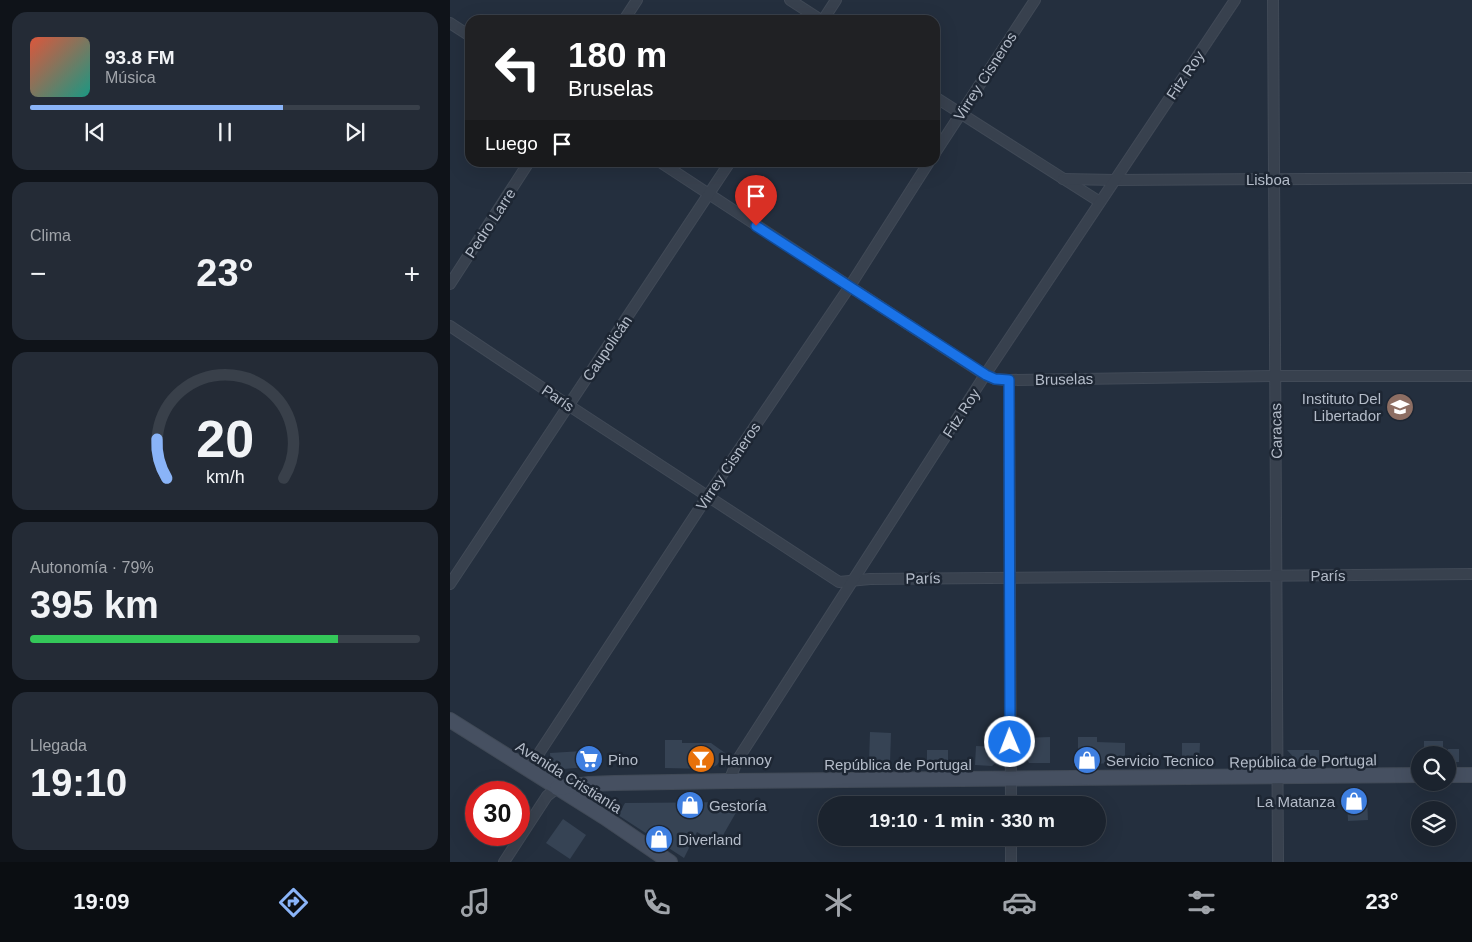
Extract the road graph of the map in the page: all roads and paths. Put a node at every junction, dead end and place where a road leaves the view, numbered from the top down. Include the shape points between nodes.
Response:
1 (637, 0) edge
2 (790, 0) edge
3 (836, 0) edge
4 (1035, 0) edge
5 (1235, 0) edge
6 (1273, 0) edge
7 (627, 15) edge
8 (814, 15) edge
9 (826, 15) edge
10 (450, 23) edge
11 (465, 33) edge
12 (940, 100) edge
13 (960, 114) junction
14 (940, 145) edge
15 (526, 167) edge
16 (667, 167) edge
17 (727, 167) edge
18 (926, 167) edge
19 (1472, 178) edge
20 (1063, 179) junction
21 (1273, 179) junction
22 (1115, 180) junction
23 (709, 195) junction
24 (1100, 202) junction
25 (450, 284) edge
26 (850, 286) junction
27 (450, 326) edge
28 (986, 375) junction
29 (1275, 376) junction
30 (1472, 376) edge
31 (1009, 380) junction
32 (568, 405) junction
33 (707, 496) junction
34 (1472, 574) edge
35 (1277, 575) junction
36 (1009, 577) junction
37 (852, 581) junction
38 (450, 584) edge
39 (450, 720) edge
40 (528, 770) junction
41 (1456, 775) edge
42 (1472, 775) edge
43 (1411, 776) edge
44 (1278, 777) junction
45 (1011, 779) junction
46 (729, 781) junction
47 (557, 788) junction
48 (1011, 796) edge
49 (1011, 846) edge
50 (504, 862) edge
51 (670, 862) edge
52 (1011, 862) edge
53 (1278, 862) edge

1 - 7 street
2 - 8 street
3 - 9 street
4 - 13 street, Virrey Cisneros
5 - 22 street, Fitz Roy
6 - 21 street, Caracas
10 - 11 street
12 - 13 street
13 - 14 street, Virrey Cisneros
13 - 20 street
15 - 25 street, Pedro Larre
16 - 23 street, Bruselas
17 - 23 street, Caupolicán
18 - 26 street, Virrey Cisneros
19 - 21 street, Lisboa
20 - 22 street, Lisboa
20 - 24 street
21 - 22 street, Lisboa
21 - 29 street, Caracas
22 - 24 street, Fitz Roy
23 - 26 street, Bruselas
23 - 32 street, Caupolicán
24 - 28 street, Fitz Roy
26 - 28 street, Bruselas
26 - 33 street, Virrey Cisneros
27 - 32 street, París
28 - 31 street, Bruselas
28 - 37 street, Fitz Roy
29 - 30 street, Bruselas
29 - 31 street, Bruselas
29 - 35 street, Caracas
31 - 36 street
32 - 33 street, París
32 - 38 street, Caupolicán
33 - 37 street, París via 839,582
33 - 40 street, Virrey Cisneros
34 - 35 street, París
35 - 36 street, París
35 - 44 street, Caracas
36 - 37 street, París
36 - 45 street
37 - 46 street, Fitz Roy via 738,759
39 - 40 main road, Avenida Cristianía
40 - 47 main road, Avenida Cristianía
41 - 42 main road
43 - 44 main road, República de Portugal
44 - 45 main road, República de Portugal
44 - 53 street, Caracas
45 - 46 main road, República de Portugal
45 - 48 street
46 - 47 main road, República de Portugal
47 - 50 street via 547,796
47 - 51 main road, Avenida Cristianía
49 - 52 street

